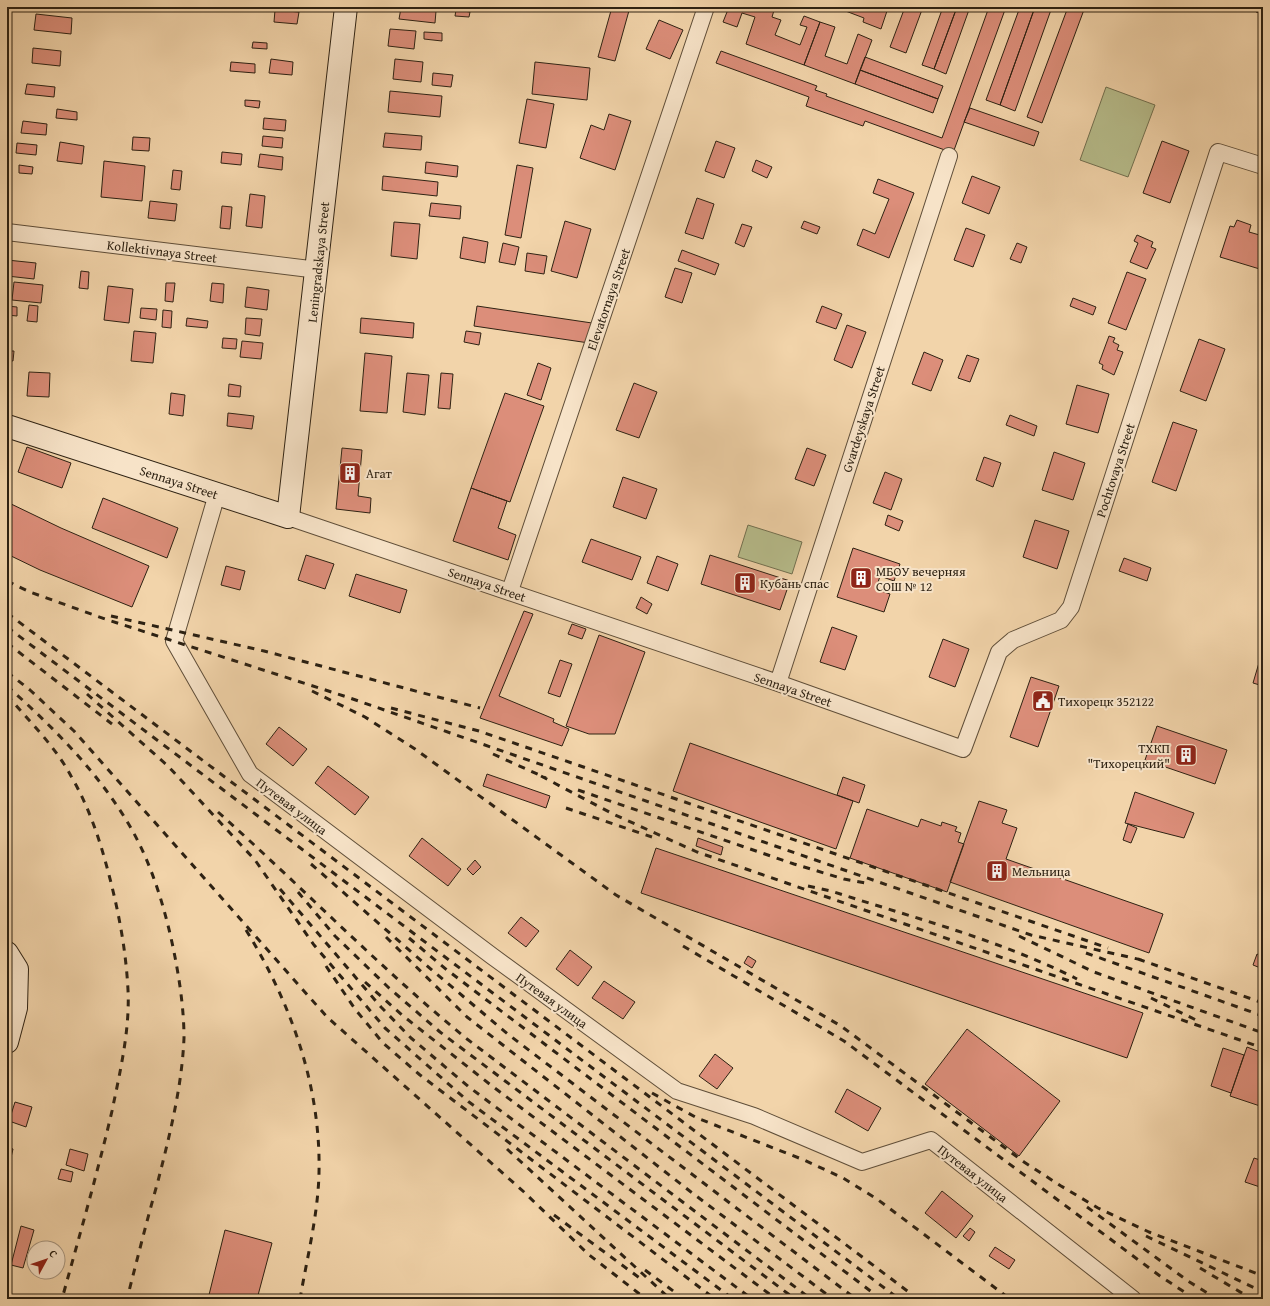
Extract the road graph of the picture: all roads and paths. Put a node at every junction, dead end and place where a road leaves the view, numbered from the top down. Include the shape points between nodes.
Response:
1 (346, 7) edge
2 (706, 7) edge
3 (949, 156) dead end
4 (1263, 166) edge
5 (7, 232) edge
6 (318, 270) junction
7 (7, 426) edge
8 (217, 494) junction
9 (288, 517) junction
10 (510, 591) junction
11 (778, 683) junction
12 (963, 749) joint
13 (12, 961) edge
14 (7, 1042) edge
15 (1133, 1299) edge

1 - 6 street, Leningradskaya Street
2 - 10 street, Elevatornaya Street
3 - 11 street, Gvardeyskaya Street
4 - 12 street, Pochtovaya Street via 1218,152 1071,607 1061,620 1013,640 999,652
5 - 6 street, Kollektivnaya Street
6 - 9 street, Leningradskaya Street
7 - 8 street, Sennaya Street
8 - 9 street, Sennaya Street
8 - 15 street, Путевая улица via 174,641 250,774 677,1091 754,1116 862,1162 931,1140
9 - 10 street, Sennaya Street
10 - 11 street, Sennaya Street
11 - 12 street, Sennaya Street
13 - 14 street via 16,1008

